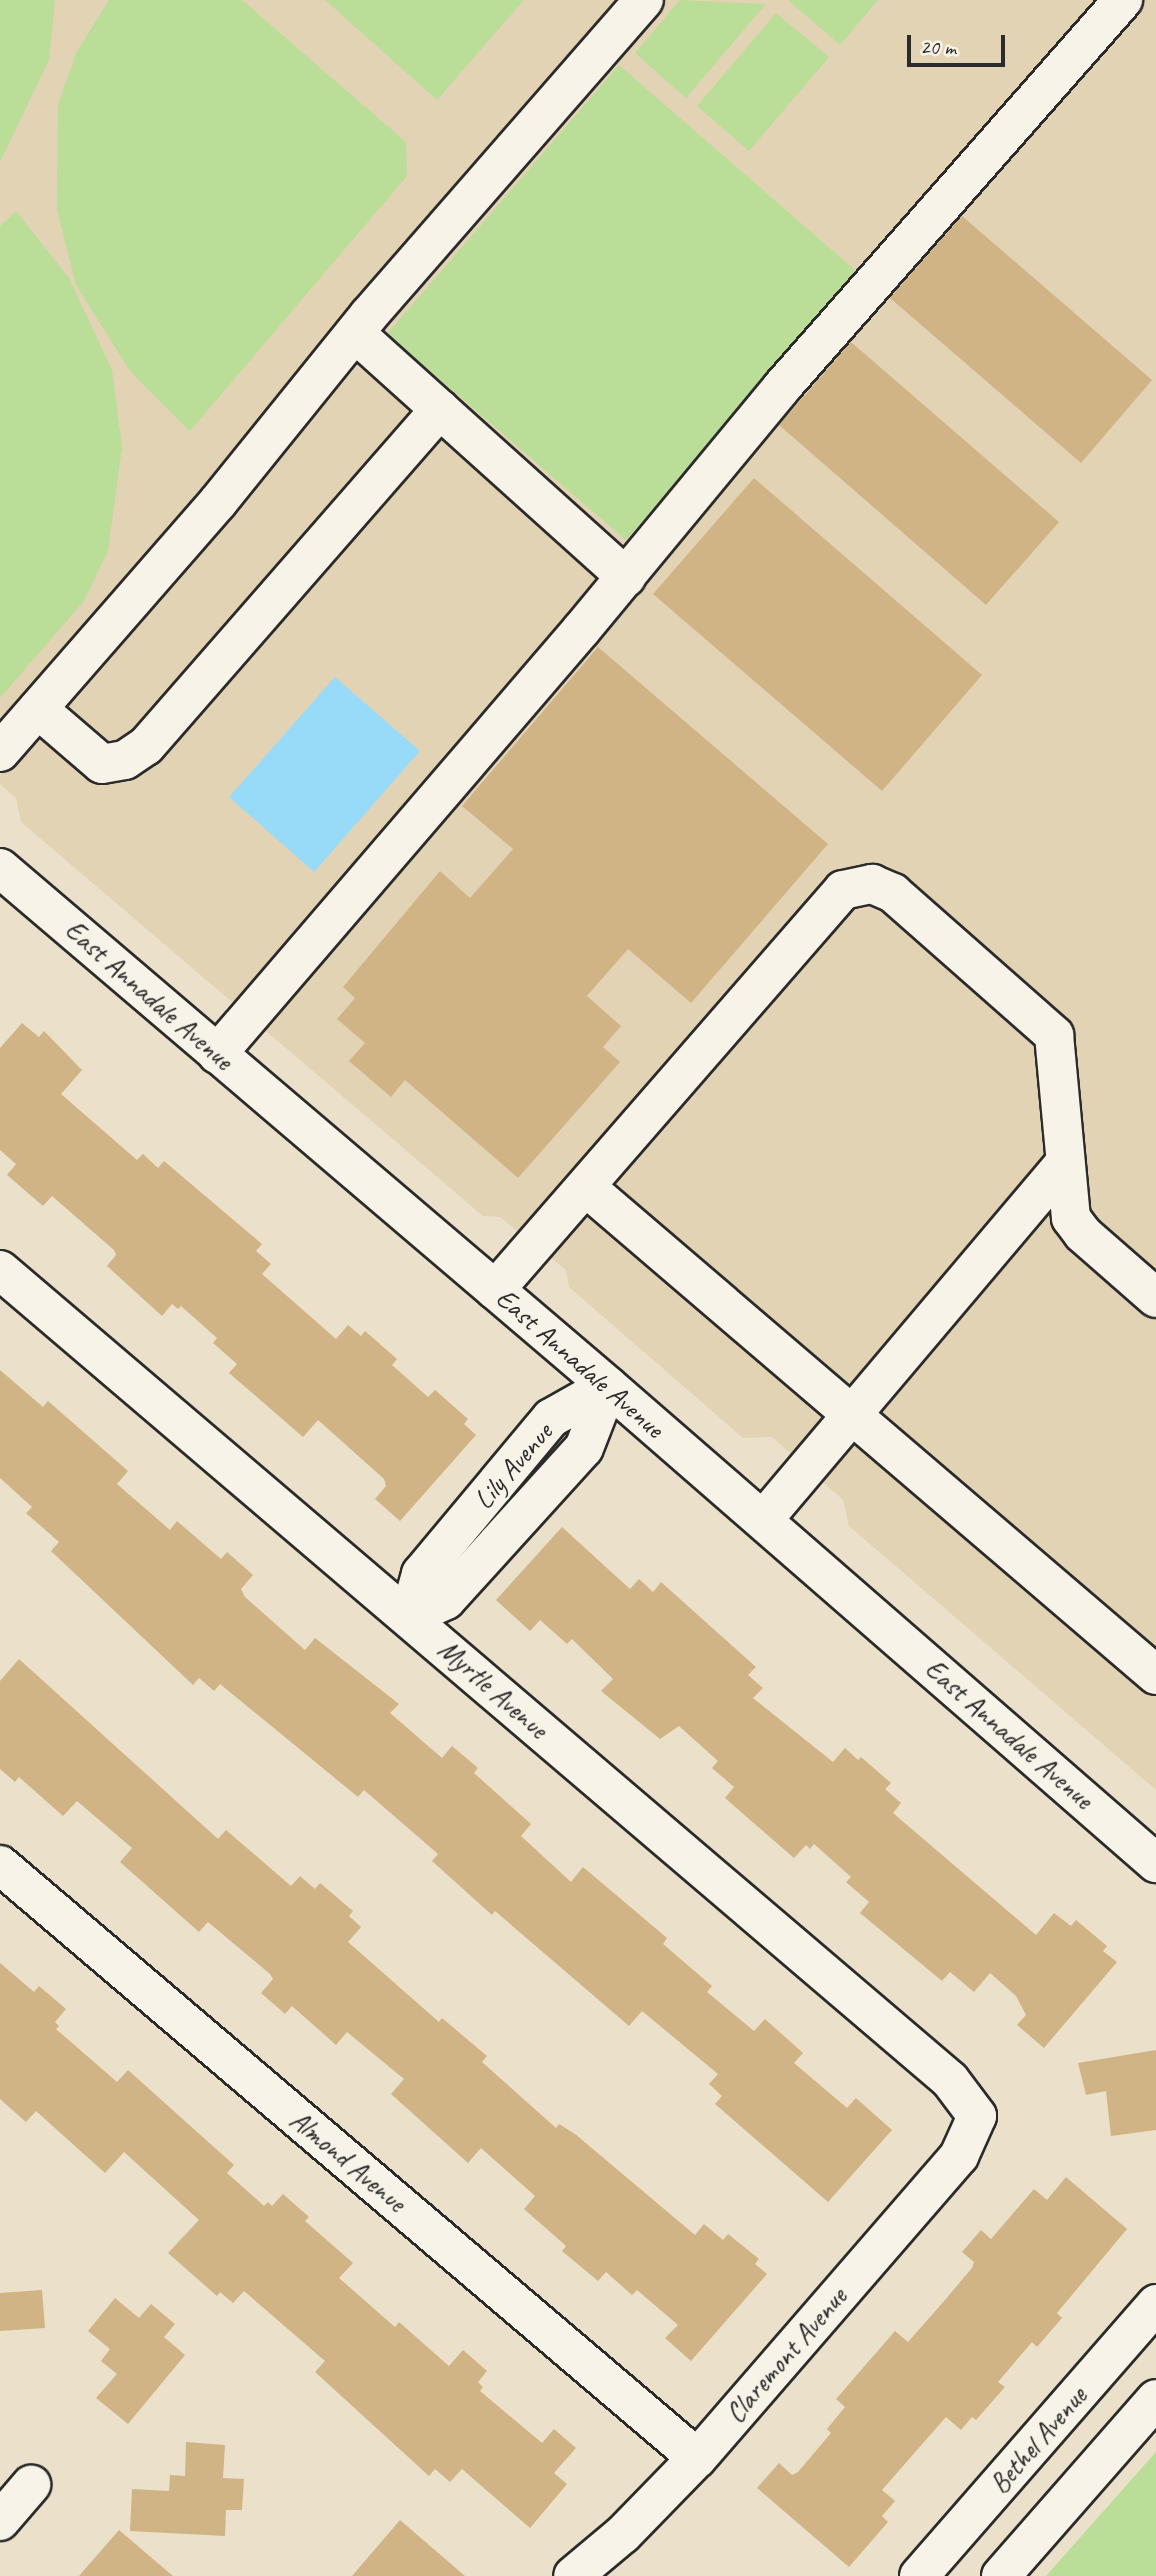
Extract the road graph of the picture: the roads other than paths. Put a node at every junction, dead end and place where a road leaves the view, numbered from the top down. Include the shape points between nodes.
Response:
1 (644, 0) edge
2 (1123, 0) edge
3 (355, 333) junction
4 (440, 409) junction
5 (625, 577) junction
6 (38, 709) junction
7 (0, 752) edge
8 (0, 868) edge
9 (217, 1054) junction
10 (1065, 1163) junction
11 (587, 1188) junction
12 (0, 1270) edge
13 (495, 1290) junction
14 (1156, 1298) edge
15 (608, 1386) junction
16 (852, 1415) junction
17 (763, 1520) junction
18 (409, 1617) junction
19 (1156, 1675) edge
20 (1156, 1863) edge
21 (0, 1865) edge
22 (977, 2116) joint
23 (1156, 2304) edge
24 (1156, 2399) edge
25 (697, 2458) junction
26 (32, 2485) dead end
27 (0, 2521) edge
28 (573, 2576) edge
29 (919, 2576) edge
30 (1001, 2576) edge

1 - 3 street
2 - 5 street via 782,387
3 - 4 street
3 - 6 street via 218,502
4 - 5 street
4 - 6 street via 146,746 125,760 102,764
5 - 9 street
6 - 7 street
8 - 9 street, East Annadale Avenue
9 - 13 street, East Annadale Avenue
10 - 11 street via 1054,1035 893,893 872,884 843,890
10 - 14 street via 1072,1218 1083,1234
10 - 16 street
11 - 13 street
11 - 16 street
12 - 18 street, Myrtle Avenue
13 - 15 street, East Annadale Avenue
15 - 17 street, East Annadale Avenue
15 - 18 street, Lily Avenue via 551,1418 421,1574
16 - 17 street
16 - 19 street
17 - 20 street, East Annadale Avenue
18 - 22 street, Myrtle Avenue via 950,2080
21 - 25 street, Almond Avenue
22 - 25 street, Claremont Avenue via 958,2156
23 - 29 street, Bethel Avenue
24 - 30 street
25 - 28 street, Claremont Avenue via 623,2534
26 - 27 street

